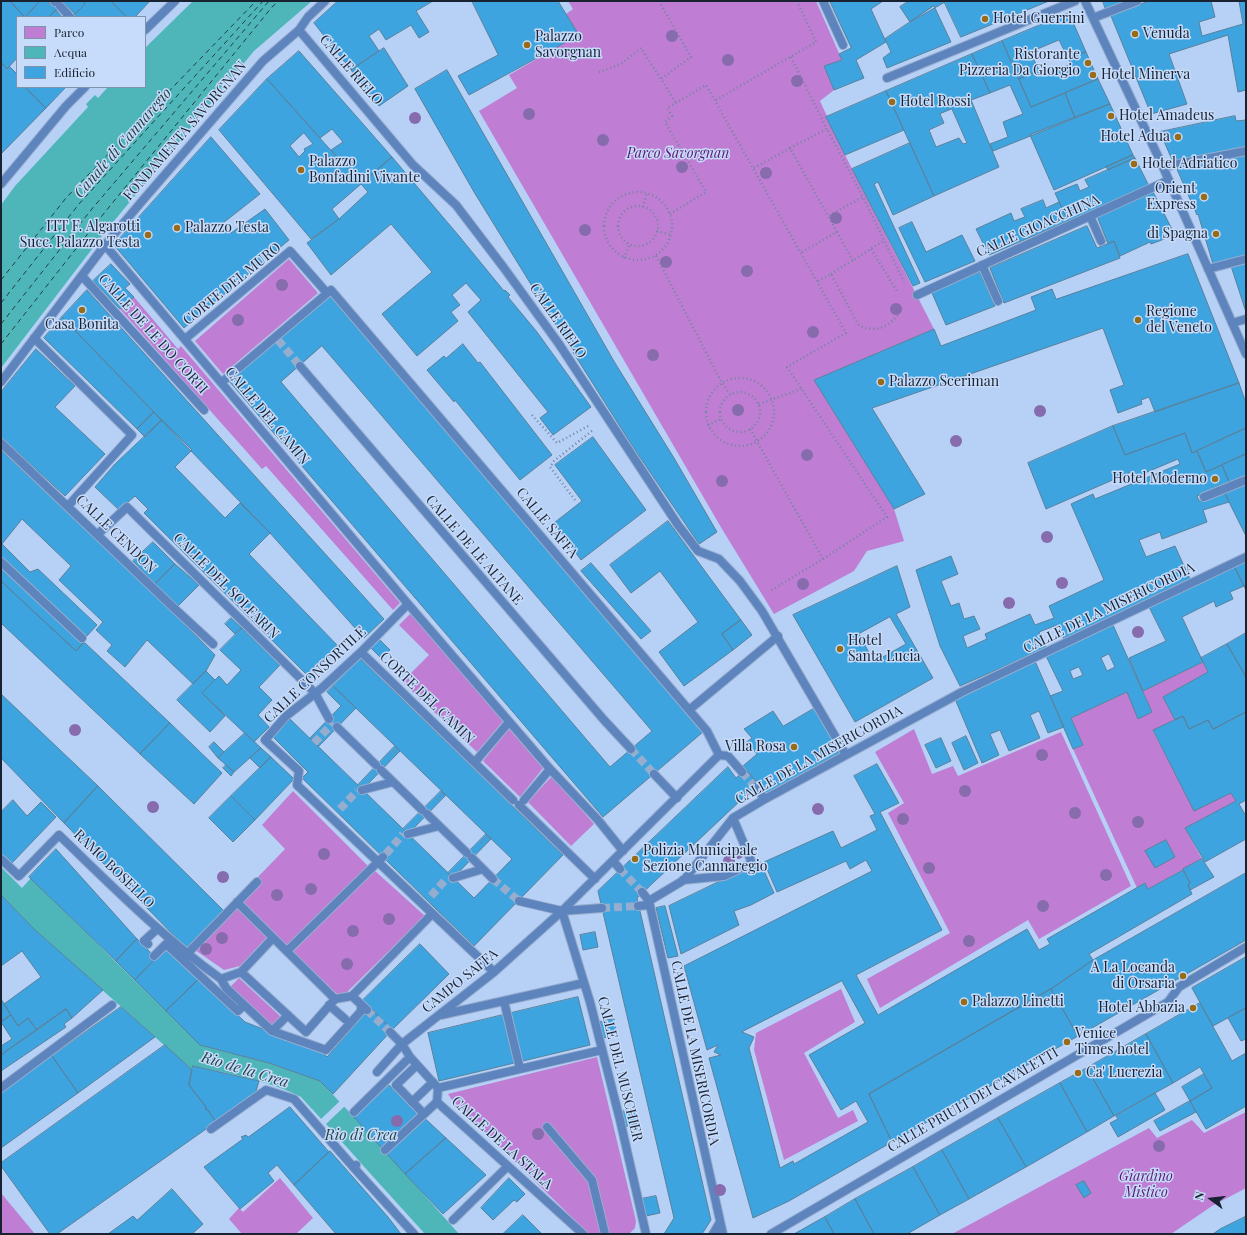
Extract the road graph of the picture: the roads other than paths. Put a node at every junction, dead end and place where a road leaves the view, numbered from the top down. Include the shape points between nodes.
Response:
1 (175, 1) edge
2 (325, 1) edge
3 (823, 1) edge
4 (1075, 1) edge
5 (1085, 1) edge
6 (1137, 1) edge
7 (56, 3) edge
8 (69, 16) edge
9 (1093, 18) junction
10 (146, 29) edge
11 (299, 30) junction
12 (843, 45) dead end
13 (887, 78) dead end
14 (84, 88) edge
15 (1246, 151) edge
16 (1164, 167) junction
17 (1169, 180) junction
18 (1, 184) edge
19 (1090, 216) junction
20 (1101, 241) dead end
21 (105, 245) junction
22 (1246, 260) edge
23 (982, 265) junction
24 (1208, 269) junction
25 (82, 276) junction
26 (329, 292) junction
27 (917, 295) road end
28 (998, 301) dead end
29 (1246, 319) edge
30 (1232, 323) junction
31 (34, 338) junction
32 (185, 339) junction
33 (1246, 354) edge
34 (300, 366) tunnel mouth
35 (1, 382) edge
36 (222, 382) junction
37 (204, 410) dead end
38 (1, 443) edge
39 (1246, 480) edge
40 (1204, 497) dead end
41 (68, 506) junction
42 (98, 534) junction
43 (1246, 557) edge
44 (1, 562) edge
45 (408, 604) junction
46 (778, 636) junction
47 (82, 638) dead end
48 (213, 644) dead end
49 (361, 652) junction
50 (315, 693) junction
51 (689, 710) junction
52 (328, 719) dead end
53 (509, 722) junction
54 (337, 728) dead end
55 (630, 749) tunnel mouth
56 (719, 755) junction
57 (846, 755) junction
58 (475, 762) junction
59 (550, 769) junction
60 (742, 772) tunnel mouth
61 (654, 774) tunnel mouth
62 (393, 782) junction
63 (755, 787) tunnel mouth
64 (362, 790) tunnel mouth
65 (677, 798) junction
66 (765, 799) junction
67 (519, 802) junction
68 (733, 818) junction
69 (438, 826) junction
70 (408, 834) tunnel mouth
71 (623, 850) junction
72 (1, 859) edge
73 (380, 860) junction
74 (613, 861) junction
75 (483, 869) junction
76 (620, 869) tunnel mouth
77 (453, 878) tunnel mouth
78 (493, 879) tunnel mouth
79 (595, 879) junction
80 (683, 880) junction
81 (257, 882) dead end
82 (642, 892) tunnel mouth
83 (519, 900) tunnel mouth
84 (237, 902) junction
85 (649, 903) junction
86 (638, 906) tunnel mouth
87 (602, 908) tunnel mouth
88 (562, 912) junction
89 (432, 914) junction
90 (158, 929) junction
91 (273, 938) junction
92 (148, 944) dead end
93 (1246, 947) edge
94 (287, 950) junction
95 (187, 954) junction
96 (154, 956) dead end
97 (241, 972) junction
98 (494, 972) junction
99 (221, 979) junction
100 (584, 984) junction
101 (351, 996) junction
102 (504, 1001) junction
103 (332, 1002) junction
104 (112, 1005) dead end
105 (244, 1005) junction
106 (438, 1015) junction
107 (288, 1016) junction
108 (348, 1022) junction
109 (273, 1030) junction
110 (390, 1032) tunnel mouth
111 (304, 1037) junction
112 (402, 1044) junction
113 (602, 1050) junction
114 (410, 1057) junction
115 (417, 1065) junction
116 (520, 1069) junction
117 (377, 1072) dead end
118 (435, 1085) junction
119 (1, 1088) edge
120 (412, 1102) junction
121 (437, 1102) junction
122 (354, 1112) dead end
123 (424, 1114) junction
124 (322, 1124) dead end
125 (547, 1127) dead end
126 (211, 1129) dead end
127 (386, 1150) dead end
128 (508, 1166) junction
129 (355, 1169) junction
130 (453, 1220) dead end
131 (720, 1222) junction
132 (785, 1230) edge
133 (414, 1234) edge
134 (583, 1234) edge
135 (606, 1234) edge
136 (646, 1234) edge
137 (713, 1234) edge
138 (722, 1234) edge
139 (770, 1234) edge

1 - 10 street
2 - 11 street, FONDAMENTA SAVORGNAN
3 - 12 street
4 - 13 street
5 - 9 street
6 - 9 street
7 - 8 street
9 - 16 street
11 - 21 street, FONDAMENTA SAVORGNAN via 263,61
11 - 46 street, CALLE RIELO via 413,165 456,205 559,344 678,525 698,551 719,559 740,581
14 - 18 street
15 - 16 street
16 - 17 street
17 - 19 street, CALLE GIOACCHINA
17 - 24 street
19 - 20 street
19 - 23 street, CALLE GIOACCHINA
21 - 25 street, FONDAMENTA SAVORGNAN
21 - 32 street, CALLE DEL CAMIN
22 - 24 street
23 - 27 street, CALLE GIOACCHINA
23 - 28 street
24 - 30 street
25 - 31 street, FONDAMENTA SAVORGNAN
25 - 37 street, CALLE DE LE DO CORTI
26 - 32 street, CORTE DEL MURO via 290,251
26 - 36 street
26 - 51 street, CALLE SAFFA
29 - 30 street
30 - 33 street
31 - 35 street, FONDAMENTA SAVORGNAN
31 - 41 street via 132,435
32 - 36 street, CALLE DEL CAMIN
34 - 55 street, CALLE DE LE ALTANE
36 - 45 street, CALLE DEL CAMIN
38 - 41 street, CALLE CENDON
39 - 40 street
41 - 42 street, CALLE CENDON
42 - 48 street, CALLE CENDON
42 - 50 street, CALLE DEL SOLFARIN via 127,506
43 - 57 street, CALLE DE LA MISERICORDIA via 962,692
44 - 47 street
45 - 49 street, CALLE CONSORTILE
45 - 53 street
46 - 51 street
46 - 57 street, CALLE RIELO
49 - 50 street, CALLE CONSORTILE
49 - 58 street, CORTE DEL CAMIN
50 - 52 street, CALLE DEL SOLFARIN
50 - 73 street, CALLE CONSORTILE via 286,716 265,740 299,772 297,785 334,815
51 - 56 street, CALLE SAFFA via 707,731
53 - 58 street, CORTE DEL CAMIN
53 - 59 street
54 - 62 street
56 - 60 street via 728,756
56 - 65 street, CAMPO SAFFA
57 - 66 street, CALLE DE LA MISERICORDIA
58 - 67 street, CORTE DEL CAMIN
59 - 67 street
59 - 71 street
61 - 65 street
62 - 64 street
62 - 69 street
63 - 66 street
65 - 71 street, CAMPO SAFFA
66 - 68 street, CALLE DE LA MISERICORDIA
67 - 79 street, CORTE DEL CAMIN
68 - 80 street, CALLE DE LA MISERICORDIA
68 - 80 street via 752,863 724,876
69 - 70 street
69 - 75 street
71 - 74 street, CAMPO SAFFA
72 - 90 street, RAMO BOSELLO via 19,876 59,835
73 - 89 street via 425,903
73 - 94 street
74 - 76 street
74 - 79 street, CAMPO SAFFA
75 - 77 street
75 - 78 street
79 - 88 street, CAMPO SAFFA
80 - 85 street, CALLE DE LA MISERICORDIA
81 - 84 street
82 - 85 street
83 - 88 street
84 - 91 street
84 - 95 street
85 - 86 street
85 - 131 street, CALLE DE LA MISERICORDIA
87 - 88 street
88 - 98 street, CAMPO SAFFA
88 - 100 street, CALLE DEL MUSCHIER
89 - 98 street
89 - 101 street
90 - 92 street via 144,941
90 - 95 street
91 - 94 street
91 - 97 street
93 - 132 street, CALLE PRIULI DEI CAVALETTI via 1179,987 1168,1002
94 - 103 street
95 - 99 street
96 - 105 street via 166,944 238,1011
97 - 99 street
97 - 107 street
98 - 106 street, CAMPO SAFFA
99 - 105 street via 226,988
100 - 102 street
100 - 113 street, CALLE DEL MUSCHIER
101 - 103 street
101 - 108 street via 363,1009
102 - 106 street
102 - 116 street
103 - 108 street
103 - 111 street
104 - 119 street
105 - 109 street
106 - 112 street, CAMPO SAFFA
107 - 109 street
107 - 111 street
108 - 111 street via 326,1050
109 - 111 street
110 - 112 street
112 - 114 street
112 - 117 street, CAMPO SAFFA
113 - 116 street
113 - 136 street, CALLE DEL MUSCHIER
114 - 115 street
114 - 122 street
115 - 118 street
115 - 120 street via 396,1085
116 - 118 street
118 - 120 street
118 - 121 street
120 - 123 street
121 - 123 street
121 - 128 street, CALLE DE LA STALA
123 - 127 street
124 - 129 street via 356,1163
125 - 135 street via 592,1180
126 - 129 street via 266,1090 294,1099 308,1111
128 - 130 street
128 - 134 street, CALLE DE LA STALA
129 - 133 street
131 - 137 street
131 - 138 street, CALLE DE LA MISERICORDIA
132 - 139 street, CALLE PRIULI DEI CAVALETTI

